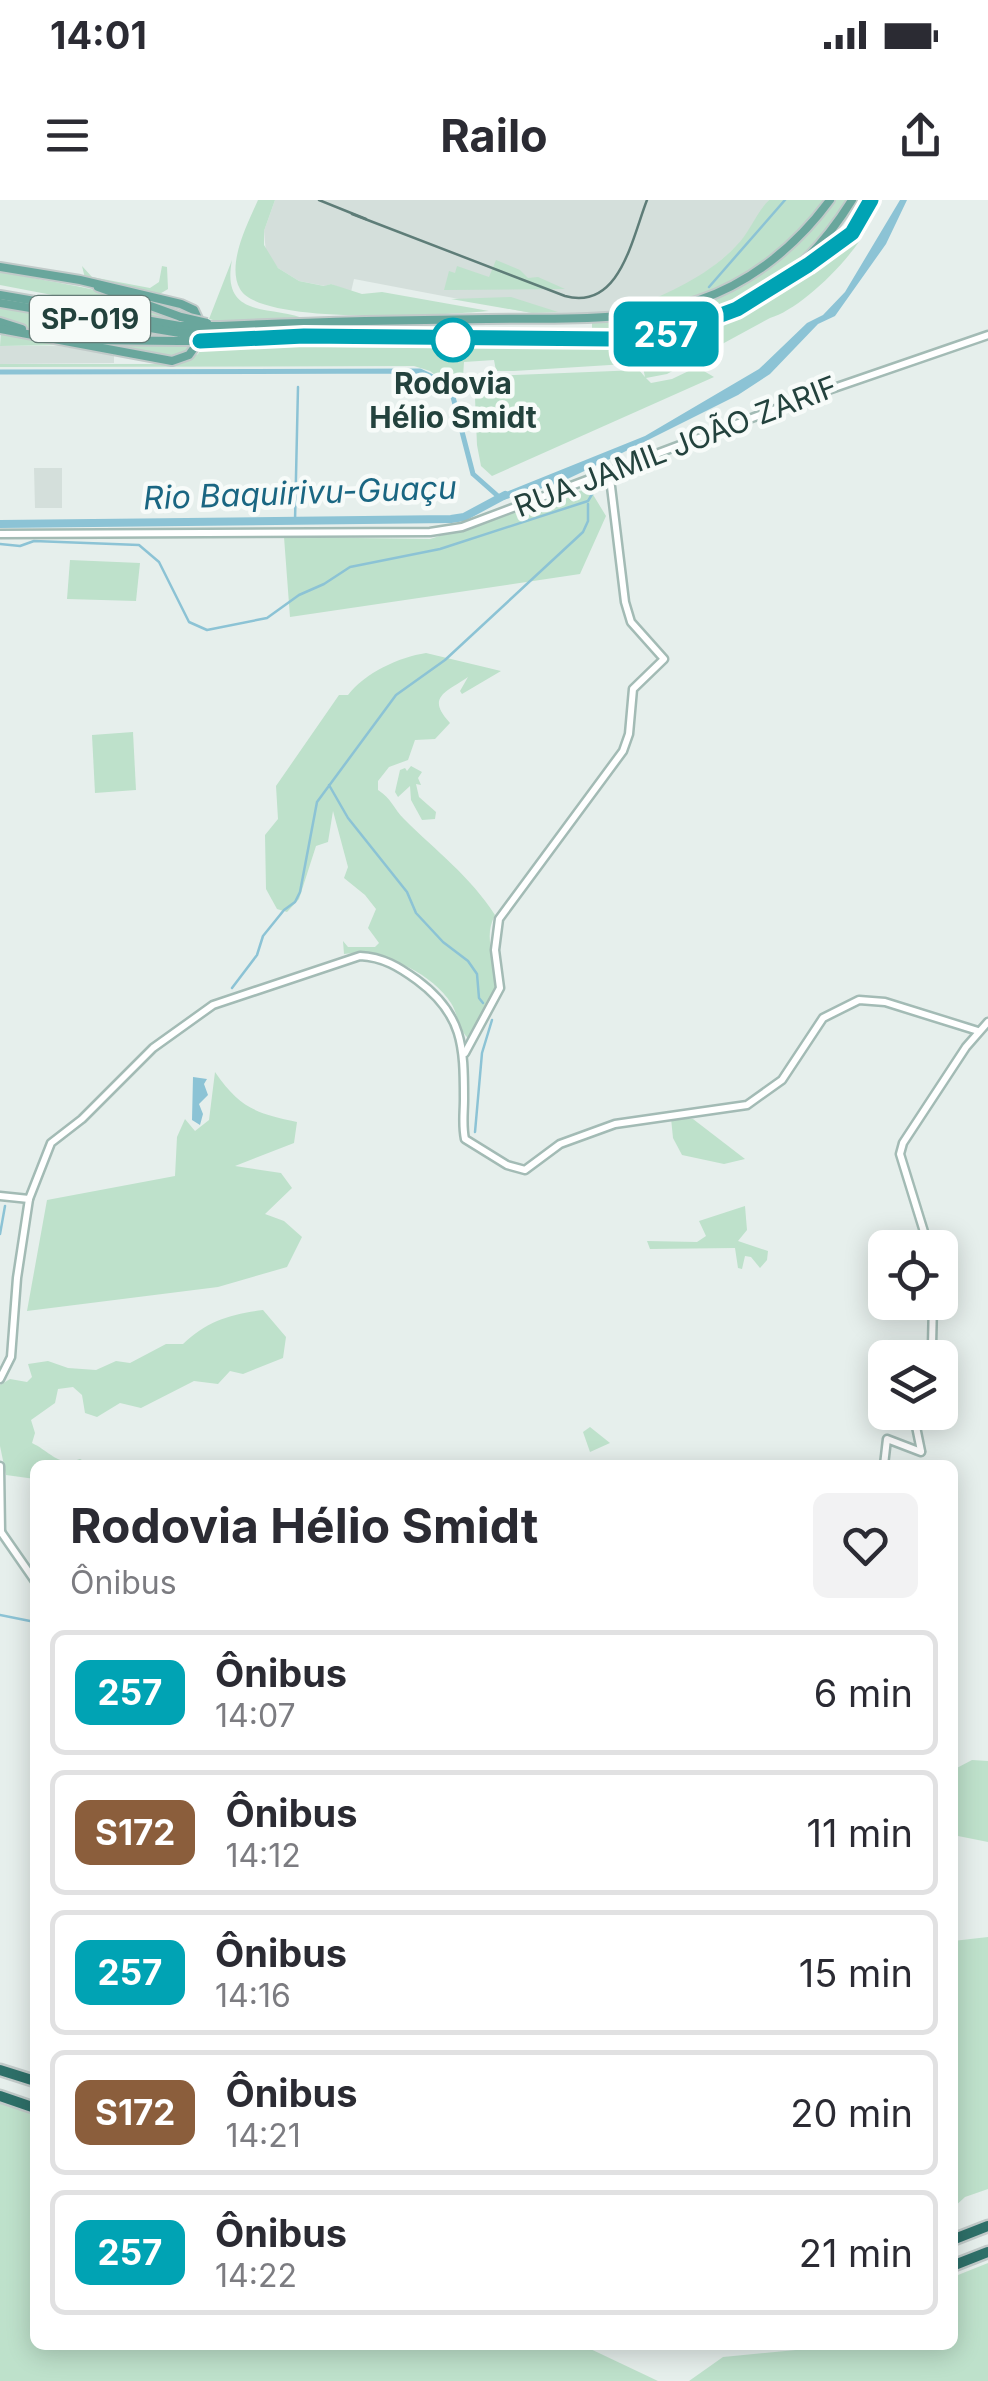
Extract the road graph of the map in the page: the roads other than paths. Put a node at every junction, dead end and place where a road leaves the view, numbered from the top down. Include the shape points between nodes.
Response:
1 (830, 200) edge
2 (852, 200) edge
3 (871, 200) edge
4 (0, 267) edge
5 (790, 277) junction
6 (80, 280) junction
7 (0, 294) edge
8 (0, 303) edge
9 (559, 318) junction
10 (0, 326) edge
11 (180, 329) junction
12 (221, 334) junction
13 (988, 335) edge
14 (560, 339) junction
15 (53, 340) junction
16 (608, 470) junction
17 (0, 534) edge
18 (988, 1022) edge
19 (978, 1032) junction
20 (464, 1054) junction
21 (0, 1196) edge
22 (29, 1198) junction
23 (923, 1230) edge
24 (0, 1379) edge
25 (917, 1430) edge
26 (894, 1441) junction
27 (919, 1442) junction
28 (885, 1460) edge
29 (0, 1466) edge
30 (0, 1531) edge
31 (30, 1574) edge
32 (0, 2070) edge
33 (29, 2079) edge
34 (0, 2096) edge
35 (30, 2106) edge
36 (988, 2226) edge
37 (958, 2238) edge
38 (988, 2252) edge
39 (958, 2264) edge

1 - 9 main road, SP-019 via 764,266 702,300 633,314
2 - 5 main road, SP-019
3 - 5 main road via 852,233
4 - 6 main road
5 - 14 main road, SP-019 via 718,318 670,334
6 - 11 main road
6 - 15 main road via 188,306 201,323 198,345 172,361
7 - 11 main road, SP-019
8 - 11 main road, SP-019
9 - 12 main road, SP-019 via 342,320
9 - 14 main road
10 - 15 main road
11 - 12 main road, bridge
11 - 12 main road, SP-019, bridge
11 - 15 main road
12 - 14 main road, SP-019
13 - 16 street, RUA JAMIL JOÃO ZARIF
16 - 17 street, RUA JAMIL JOÃO ZARIF via 479,521 430,532
16 - 20 street via 625,602 631,622 664,660 633,690 627,745 500,919 500,988
18 - 19 street
19 - 20 street via 859,1000 823,1018 782,1080 747,1105 615,1124 560,1144 520,1170 465,1139
19 - 23 street via 900,1154
20 - 22 street via 443,1000 378,958 342,960 213,1005 153,1048 55,1138
21 - 22 street
22 - 24 street via 11,1357
25 - 27 street
26 - 27 street
26 - 27 street via 921,1452
26 - 28 street
29 - 30 street
30 - 31 street
32 - 33 highway
34 - 35 highway
36 - 37 highway
38 - 39 highway

